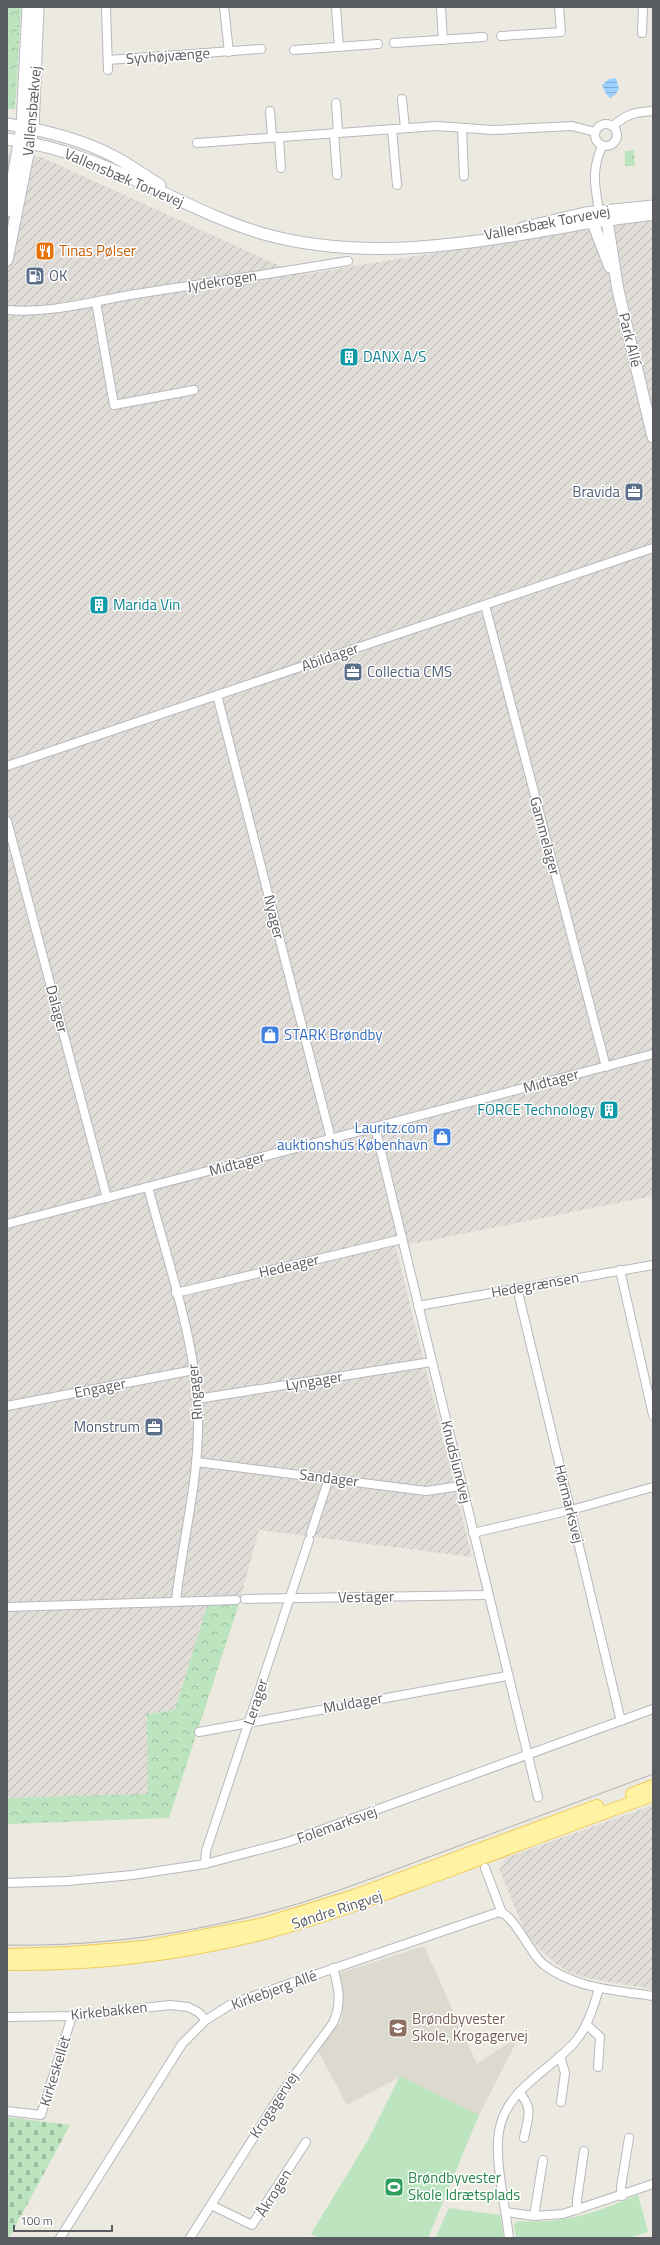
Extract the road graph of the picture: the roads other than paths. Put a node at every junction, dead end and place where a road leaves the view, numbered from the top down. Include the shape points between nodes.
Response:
1 (28, 7) edge
2 (38, 7) edge
3 (106, 7) edge
4 (224, 7) edge
5 (336, 7) edge
6 (441, 7) edge
7 (559, 7) edge
8 (643, 7) edge
9 (642, 33) dead end
10 (501, 36) dead end
11 (483, 37) dead end
12 (443, 40) junction
13 (394, 43) dead end
14 (378, 44) dead end
15 (339, 47) junction
16 (261, 50) dead end
17 (294, 50) dead end
18 (229, 52) junction
19 (108, 60) junction
20 (108, 70) dead end
21 (402, 100) dead end
22 (336, 103) dead end
23 (270, 111) dead end
24 (653, 111) edge
25 (7, 124) edge
26 (613, 126) junction
27 (405, 128) junction
28 (462, 128) junction
29 (392, 129) junction
30 (7, 132) edge
31 (595, 132) junction
32 (336, 133) junction
33 (26, 135) junction
34 (275, 137) junction
35 (7, 139) edge
36 (197, 142) dead end
37 (602, 146) junction
38 (281, 168) dead end
39 (337, 175) dead end
40 (464, 176) dead end
41 (396, 185) dead end
42 (653, 206) edge
43 (194, 207) junction
44 (7, 210) edge
45 (599, 211) junction
46 (653, 214) edge
47 (607, 221) junction
48 (595, 222) junction
49 (442, 245) junction
50 (7, 260) edge
51 (348, 261) dead end
52 (618, 290) junction
53 (96, 302) junction
54 (7, 310) edge
55 (194, 390) dead end
56 (653, 437) edge
57 (653, 548) edge
58 (485, 604) junction
59 (217, 696) junction
60 (7, 766) edge
61 (7, 820) edge
62 (653, 1054) edge
63 (606, 1066) junction
64 (375, 1127) junction
65 (331, 1139) junction
66 (148, 1187) junction
67 (106, 1198) junction
68 (7, 1224) edge
69 (402, 1239) junction
70 (653, 1265) edge
71 (620, 1270) junction
72 (517, 1288) junction
73 (176, 1293) junction
74 (418, 1306) junction
75 (432, 1362) junction
76 (194, 1370) junction
77 (197, 1399) junction
78 (7, 1406) edge
79 (653, 1415) edge
80 (197, 1462) junction
81 (330, 1478) junction
82 (461, 1486) junction
83 (653, 1487) edge
84 (571, 1510) junction
85 (473, 1533) junction
86 (488, 1596) junction
87 (290, 1598) junction
88 (245, 1599) dead end
89 (236, 1600) dead end
90 (176, 1601) junction
91 (7, 1607) edge
92 (507, 1676) junction
93 (653, 1709) edge
94 (621, 1721) junction
95 (249, 1722) junction
96 (199, 1732) dead end
97 (526, 1754) junction
98 (653, 1786) edge
99 (653, 1795) edge
100 (538, 1797) dead end
101 (205, 1864) junction
102 (485, 1868) dead end
103 (7, 1883) edge
104 (502, 1913) junction
105 (7, 1955) edge
106 (7, 1964) edge
107 (333, 1968) junction
108 (599, 1988) junction
109 (653, 1996) edge
110 (72, 2016) junction
111 (7, 2017) edge
112 (206, 2020) junction
113 (586, 2024) junction
114 (560, 2056) junction
115 (598, 2067) dead end
116 (519, 2092) junction
117 (561, 2102) dead end
118 (7, 2111) edge
119 (524, 2138) dead end
120 (629, 2138) dead end
121 (306, 2142) dead end
122 (584, 2151) dead end
123 (543, 2160) dead end
124 (653, 2184) edge
125 (622, 2196) junction
126 (211, 2204) junction
127 (578, 2210) junction
128 (506, 2212) junction
129 (534, 2216) junction
130 (60, 2238) edge
131 (190, 2238) edge
132 (509, 2238) edge

1 - 33 street, Vallensbækvej
2 - 33 street, Vallensbækvej
3 - 19 street, Syvhøjvænge
4 - 18 street, Syvhøjvænge
5 - 15 street
6 - 12 street
7 - 10 street via 561,32
8 - 9 street
11 - 12 street
12 - 13 street
14 - 15 street
15 - 17 street
16 - 18 street, Syvhøjvænge
18 - 19 street, Syvhøjvænge
19 - 20 street, Syvhøjvænge
21 - 27 street
22 - 32 street
23 - 34 street
24 - 26 street via 635,112 623,117
25 - 33 street, Vallensbæk Torvevej
26 - 31 street via 601,125
26 - 37 street via 617,132 616,140 610,146
27 - 28 street
27 - 29 street
28 - 31 street via 493,130 572,126
28 - 40 street
29 - 32 street
29 - 41 street
30 - 33 street
31 - 37 street via 596,142
32 - 34 street
32 - 39 street
33 - 35 street, Vallensbæk Torvevej
33 - 43 street, Vallensbæk Torvevej
33 - 43 street, Vallensbæk Torvevej via 77,141 114,156
33 - 44 street, Vallensbækvej
33 - 50 street, Vallensbækvej
34 - 36 street
34 - 38 street
37 - 45 street via 594,172
42 - 45 street, Vallensbæk Torvevej
43 - 49 street, Vallensbæk Torvevej via 252,230 314,244 365,249
45 - 47 street, Park Allé
45 - 48 street
45 - 49 street, Vallensbæk Torvevej via 547,220 531,226
46 - 47 street, Vallensbæk Torvevej
47 - 48 street, Vallensbæk Torvevej
47 - 52 street, Park Allé
48 - 49 street, Vallensbæk Torvevej
48 - 52 street, Park Allé
51 - 53 street, Jydekrogen
52 - 56 street, Park Allé
53 - 54 street, Jydekrogen via 26,312
53 - 55 street via 114,405
57 - 58 street, Abildager
58 - 59 street, Abildager
58 - 63 street, Gammelager
59 - 60 street, Abildager
59 - 65 street, Nyager
61 - 67 street, Dalager
62 - 63 street, Midtager
63 - 64 street, Midtager
64 - 65 street, Midtager
64 - 69 street, Knudslundvej
65 - 66 street, Midtager
66 - 67 street, Midtager
66 - 73 street, Ringager
67 - 68 street, Midtager
69 - 73 street, Hedeager
69 - 74 street, Knudslundvej
70 - 71 street, Hedegrænsen
71 - 72 street, Hedegrænsen
71 - 79 street
72 - 74 street, Hedegrænsen
72 - 84 street, Hørmarksvej
73 - 76 street, Ringager
74 - 75 street, Knudslundvej
75 - 77 street, Lyngager
75 - 82 street, Knudslundvej
76 - 77 street, Ringager
76 - 78 street, Engager
77 - 80 street, Ringager
80 - 81 street, Sandager
80 - 90 street, Ringager
81 - 82 street, Sandager via 426,1491
81 - 87 street, Lerager
82 - 85 street, Knudslundvej
83 - 84 street
84 - 85 street
84 - 94 street, Hørmarksvej
85 - 86 street, Knudslundvej
86 - 87 street, Vestager
86 - 92 street, Knudslundvej
87 - 88 street, Vestager
87 - 95 street, Lerager
89 - 90 street
90 - 91 street
92 - 95 street, Muldager
92 - 97 street, Knudslundvej
93 - 94 street, Folemarksvej
94 - 97 street, Folemarksvej
95 - 96 street, Muldager
95 - 101 street, Lerager via 206,1851
97 - 100 street, Knudslundvej
97 - 101 street, Folemarksvej via 288,1842
98 - 105 main road, Søndre Ringvej via 354,1896 264,1924 145,1947
99 - 106 main road, Søndre Ringvej via 357,1904 267,1932 147,1955
101 - 103 street, Folemarksvej via 125,1876
102 - 104 street
104 - 107 street, Kirkebjerg Allé
104 - 108 street via 512,1919 521,1936 542,1962 566,1978
107 - 112 street, Kirkebjerg Allé via 233,2003
107 - 126 street, Krogagervej via 340,1998 333,2024 286,2086
108 - 109 street
108 - 113 street
110 - 111 street, Kirkebakken
110 - 112 street, Kirkebakken via 170,2005 188,2007
110 - 118 street, Kirkeskellet via 41,2115
112 - 130 street, Kirkebjerg Allé via 182,2044
113 - 114 street via 575,2042
113 - 115 street via 600,2037
114 - 116 street
114 - 117 street via 565,2073
116 - 119 street via 530,2109
116 - 128 street via 509,2104 501,2122 498,2138
120 - 125 street via 621,2187
121 - 126 street, Åkrogen via 252,2224
122 - 127 street via 577,2200
123 - 129 street
124 - 125 street
125 - 127 street
126 - 131 street, Krogagervej
127 - 129 street
128 - 129 street
128 - 132 street

